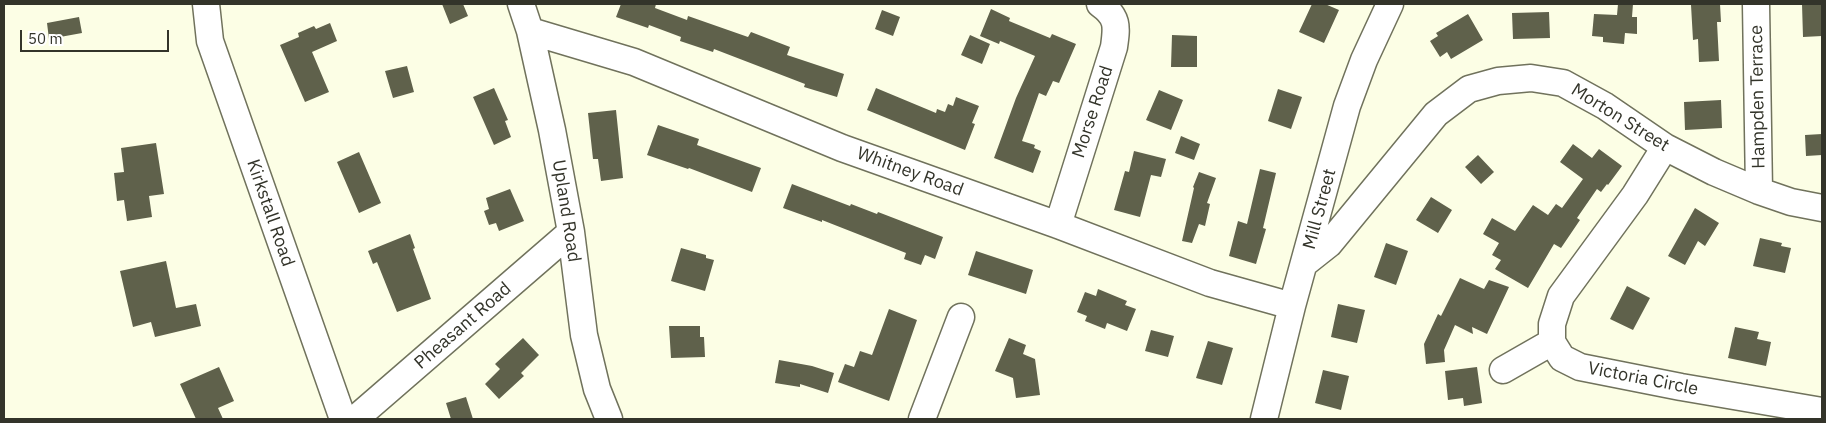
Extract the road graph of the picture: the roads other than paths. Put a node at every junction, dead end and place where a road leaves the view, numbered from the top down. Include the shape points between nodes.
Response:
1 (206, 4) edge
2 (521, 4) edge
3 (1100, 4) edge
4 (1390, 4) edge
5 (1756, 4) edge
6 (530, 31) junction
7 (1665, 147) junction
8 (1759, 191) junction
9 (1822, 208) edge
10 (1058, 225) junction
11 (570, 232) junction
12 (1305, 263) junction
13 (1292, 306) junction
14 (961, 317) dead end
15 (1552, 342) junction
16 (1503, 370) dead end
17 (1822, 410) edge
18 (343, 419) edge
19 (355, 419) edge
20 (609, 419) edge
21 (922, 419) edge
22 (1264, 419) edge

1 - 18 street, Kirkstall Road via 210,41
2 - 6 street, Upland Road
3 - 10 street, Morse Road via 1110,11 1117,26 1114,47
4 - 12 street, Mill Street via 1364,60 1348,106
5 - 8 street, Hampden Terrace
6 - 10 street, Whitney Road via 634,62 840,148
6 - 11 street, Upland Road
7 - 8 street, Morton Street
7 - 12 street, Morton Street via 1563,82 1531,78 1498,81 1469,89 1436,114 1329,244
7 - 15 street via 1562,296 1552,324
8 - 9 street, Morton Street
10 - 13 street, Whitney Road via 1210,283
11 - 19 street, Pheasant Road
11 - 20 street, Upland Road via 584,336 597,389
12 - 13 street, Mill Street
13 - 22 street, Mill Street
14 - 21 street
15 - 16 street
15 - 17 street, Victoria Circle via 1562,358 1580,367

